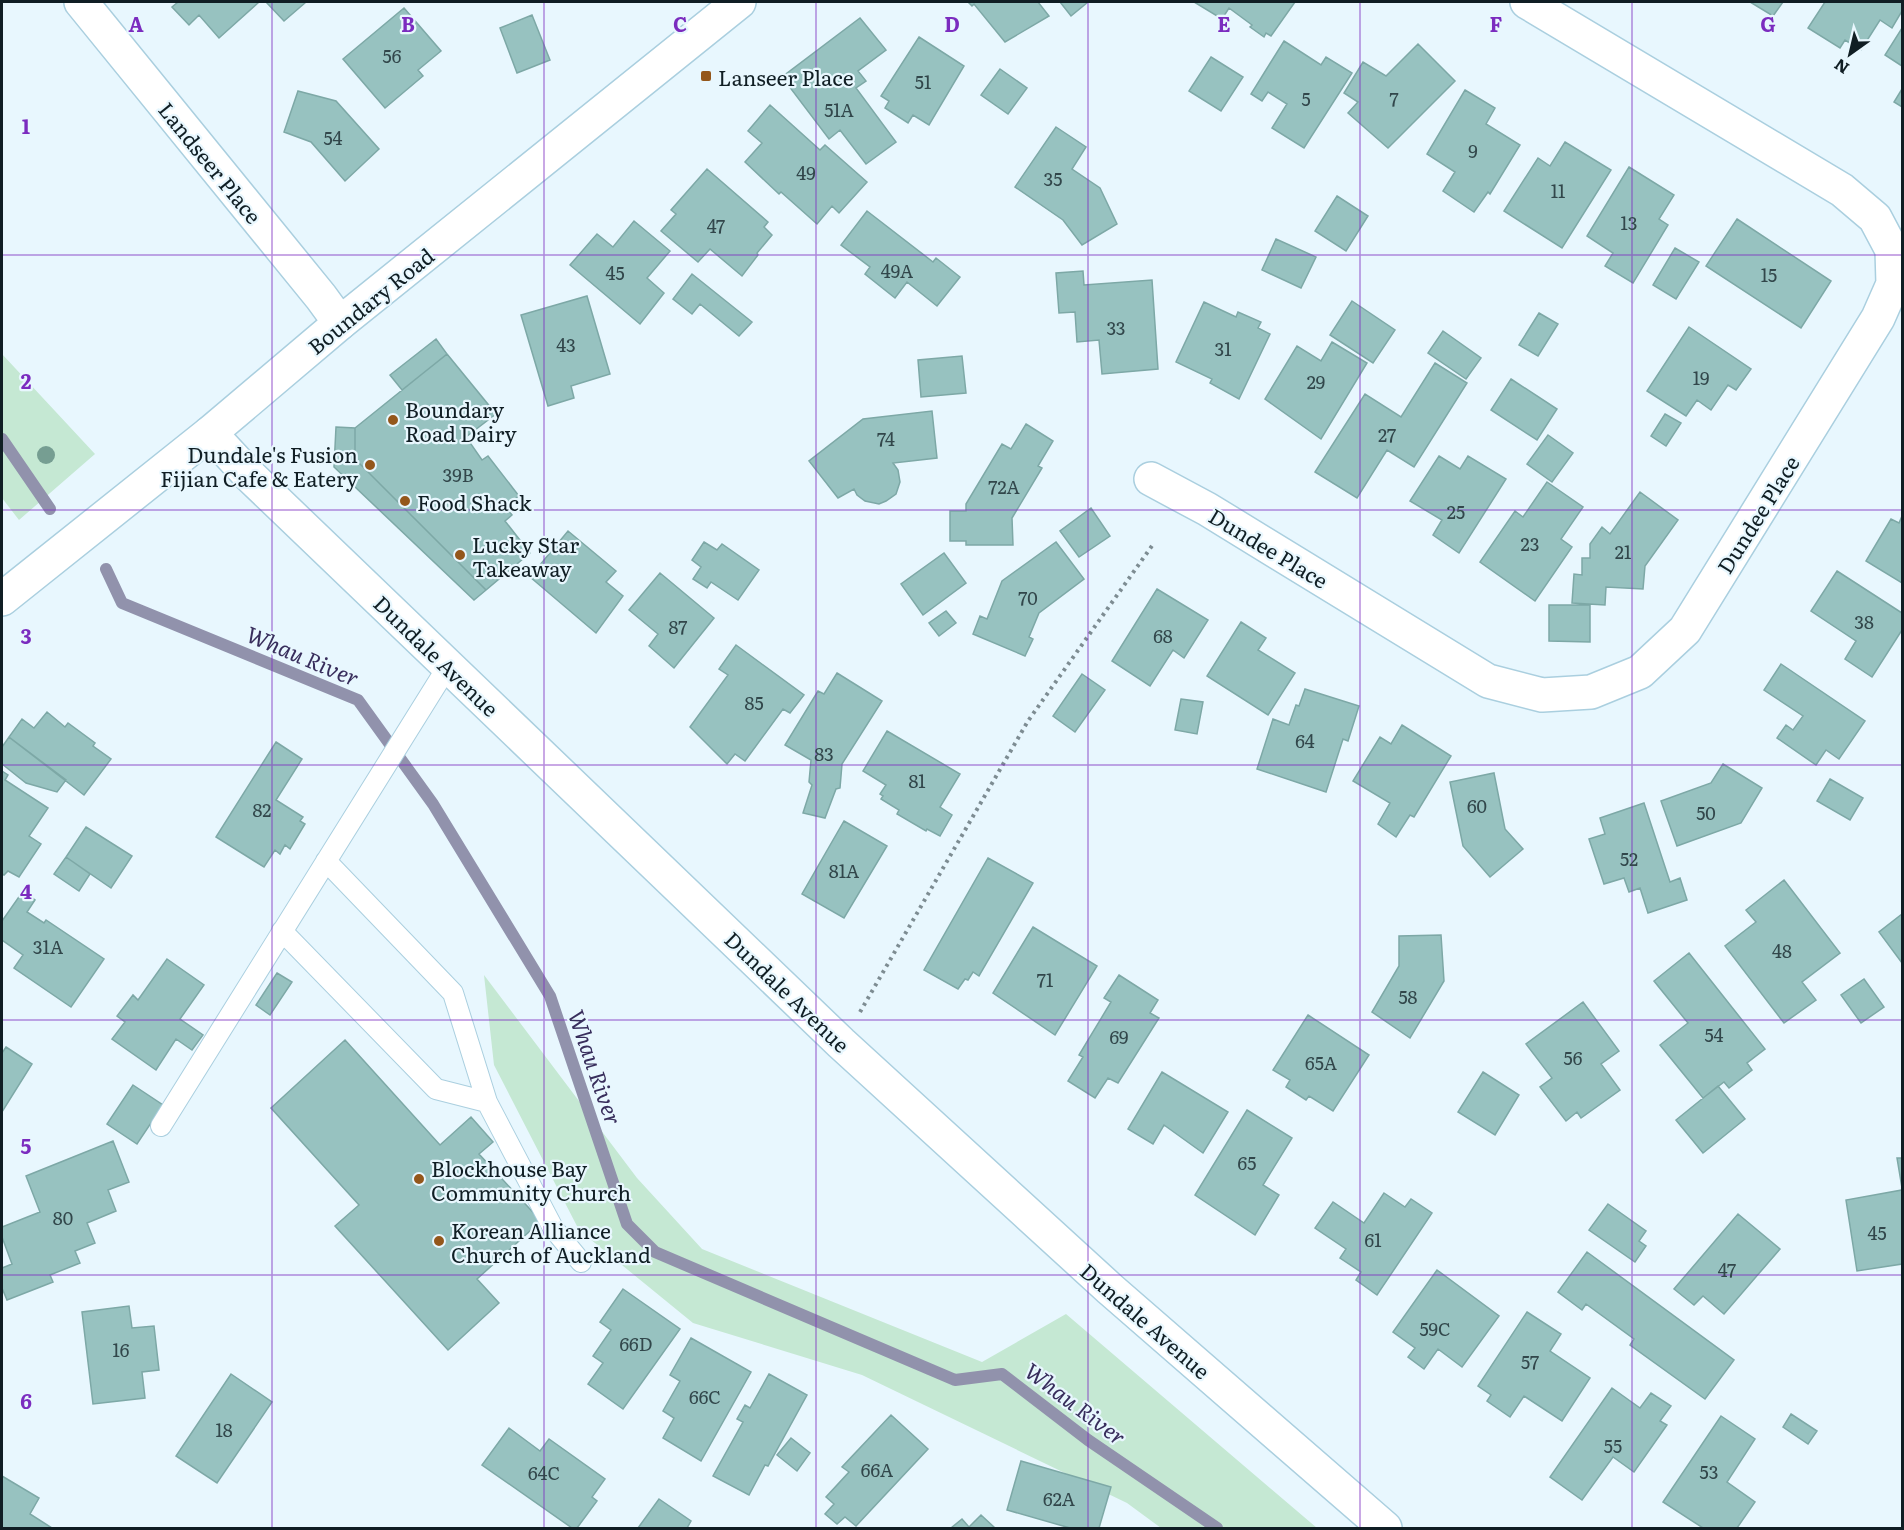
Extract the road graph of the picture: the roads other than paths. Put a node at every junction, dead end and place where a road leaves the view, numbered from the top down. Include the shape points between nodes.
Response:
1 (81, 2) edge
2 (739, 2) edge
3 (1527, 2) edge
4 (340, 323) junction
5 (210, 433) junction
6 (1151, 479) dead end
7 (2, 599) edge
8 (448, 666) junction
9 (326, 861) junction
10 (282, 931) junction
11 (487, 1102) junction
12 (162, 1126) dead end
13 (581, 1262) dead end
14 (1385, 1528) edge

1 - 4 street, Landseer Place
2 - 4 street, Boundary Road
3 - 6 street, Dundee Place via 1842,190 1875,218 1892,250 1893,284 1878,318 1685,630 1640,672 1591,692 1542,695 1488,681 1207,509
4 - 5 street, Boundary Road
5 - 7 street, Boundary Road
5 - 8 street, Dundale Avenue
8 - 9 lane
8 - 14 street, Dundale Avenue via 841,1043 1110,1289
9 - 10 lane
9 - 11 lane via 453,993
10 - 11 lane via 436,1089
10 - 12 lane
11 - 13 lane via 553,1228

